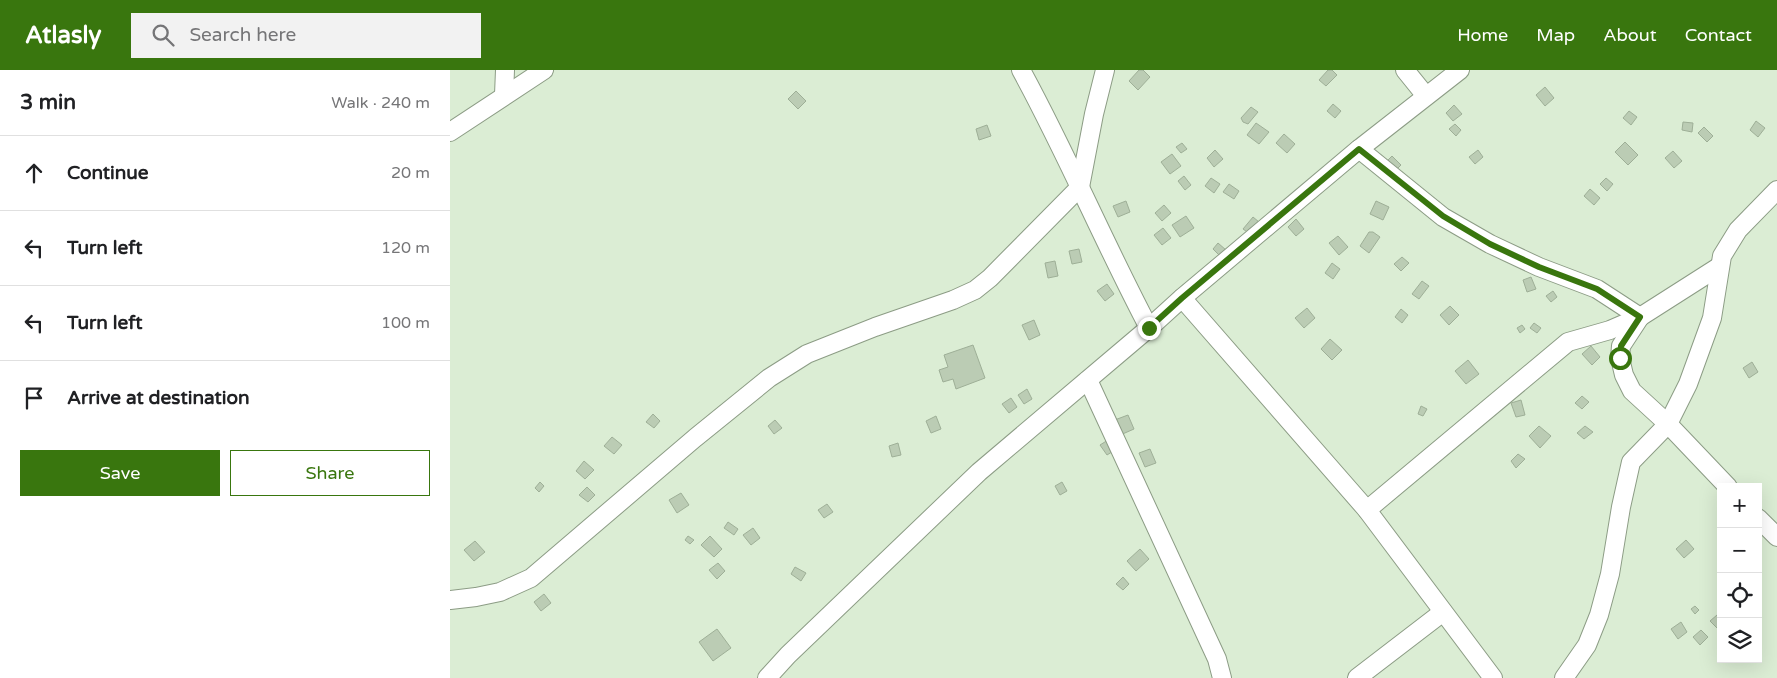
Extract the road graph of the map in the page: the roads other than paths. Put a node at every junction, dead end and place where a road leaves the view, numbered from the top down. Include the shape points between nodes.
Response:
1 (505, 70) edge
2 (544, 70) edge
3 (1021, 70) edge
4 (1105, 70) edge
5 (1405, 70) edge
6 (1460, 70) edge
7 (504, 95) junction
8 (1426, 96) junction
9 (450, 132) edge
10 (1359, 149) junction
11 (1080, 187) junction
12 (1777, 190) edge
13 (1720, 266) junction
14 (1182, 298) junction
15 (1640, 317) junction
16 (1149, 328) junction
17 (1088, 380) junction
18 (1668, 424) junction
19 (1724, 483) edge
20 (1367, 510) junction
21 (1762, 522) edge
22 (1777, 538) edge
23 (450, 600) edge
24 (1442, 612) junction
25 (768, 678) edge
26 (1222, 678) edge
27 (1357, 678) edge
28 (1493, 678) edge
29 (1564, 678) edge

1 - 7 street
2 - 7 street
3 - 11 street via 1052,125
4 - 11 street
5 - 8 street
6 - 8 street
7 - 9 street
8 - 10 street
10 - 14 street
10 - 15 street via 1451,222 1506,252 1597,289
11 - 16 street
11 - 23 street via 975,290 807,354 769,378 702,432 531,578 500,592
12 - 13 street via 1738,230 1722,256
13 - 15 street
13 - 18 street via 1712,318 1688,384
14 - 16 street
14 - 20 street
15 - 18 street via 1621,346 1624,375 1632,391
15 - 20 street via 1568,342
16 - 17 street
17 - 25 street via 979,472
17 - 26 street via 1217,659
18 - 19 street
18 - 29 street via 1631,462 1599,615 1587,645
20 - 24 street
21 - 22 street
24 - 27 street
24 - 28 street

